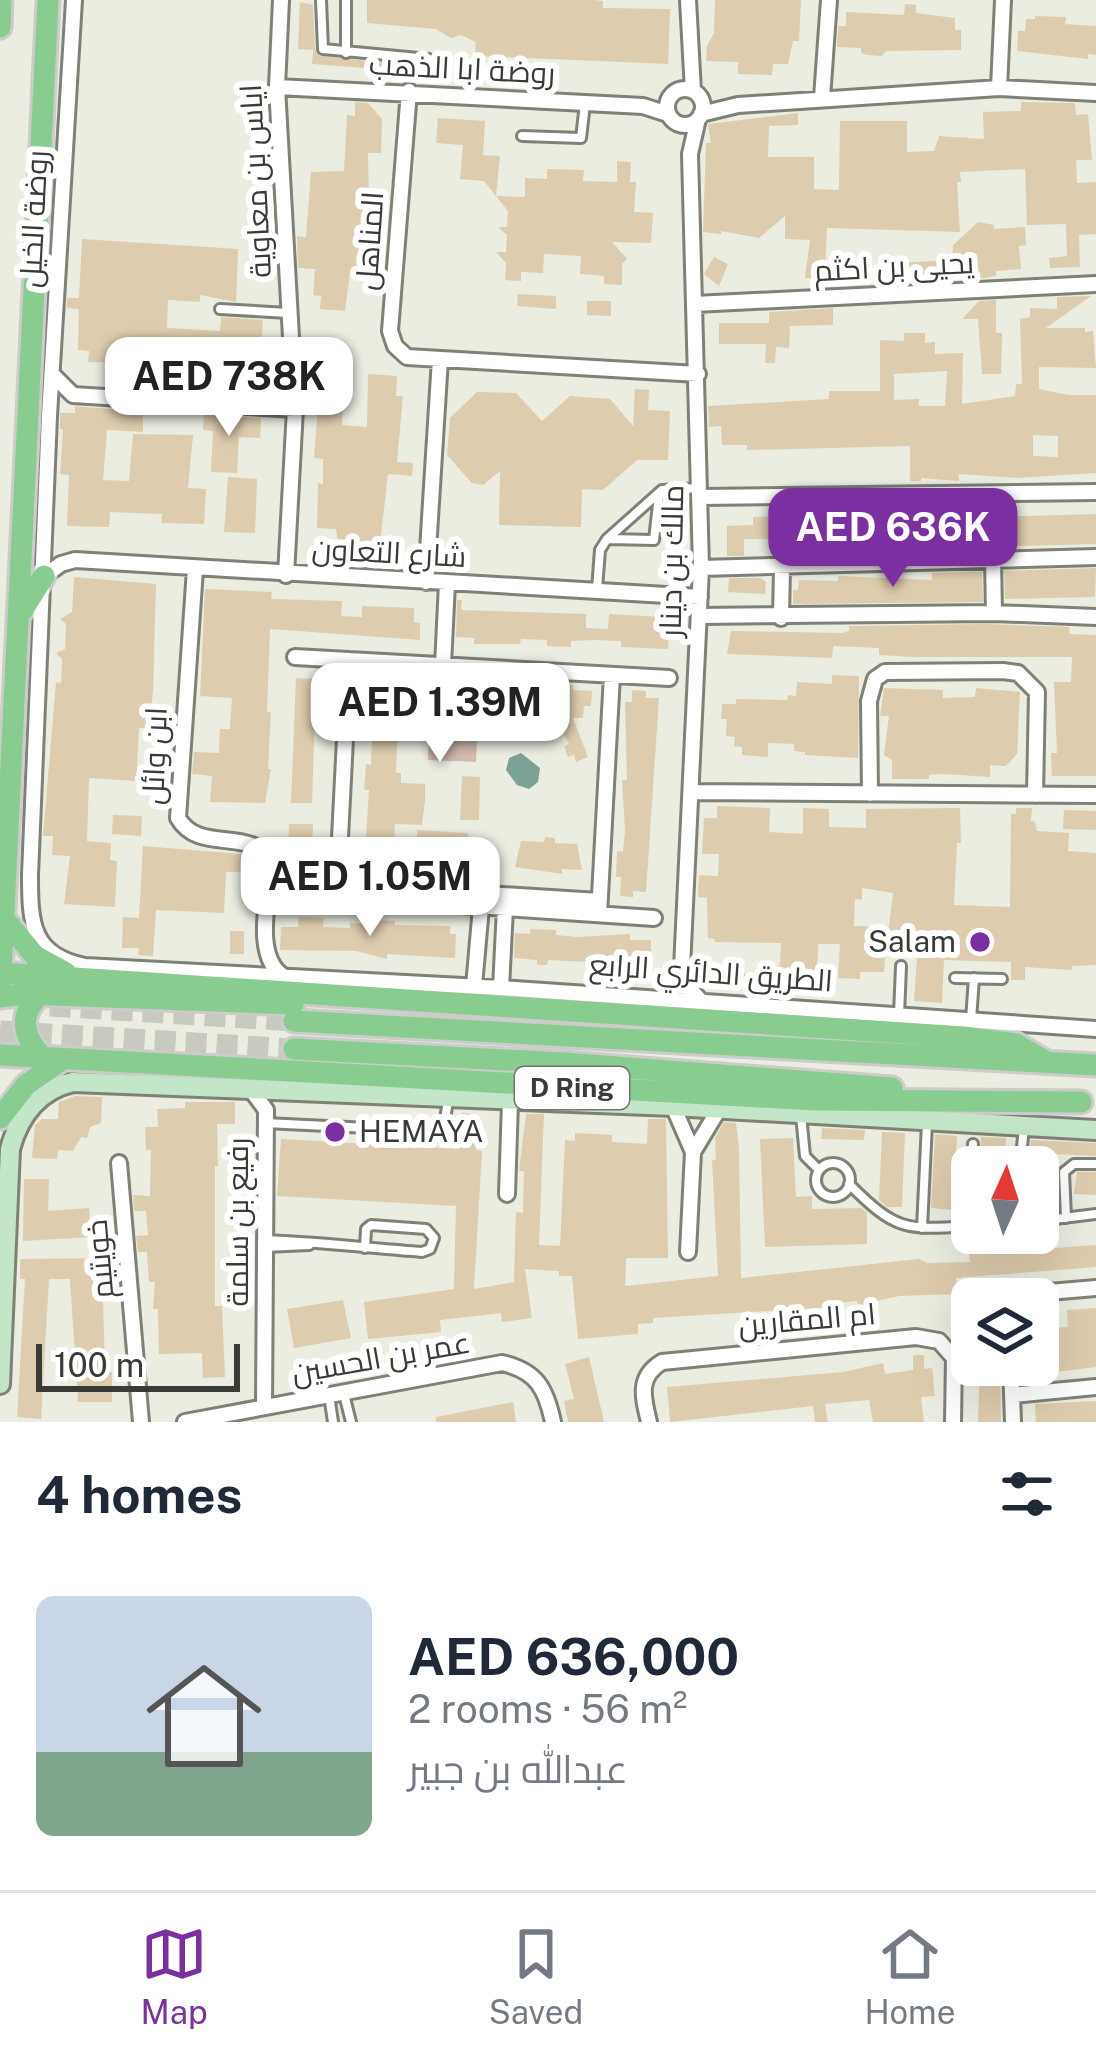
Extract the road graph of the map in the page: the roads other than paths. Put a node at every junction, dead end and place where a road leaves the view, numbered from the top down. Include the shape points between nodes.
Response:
1 (2, 0) edge
2 (48, 0) edge
3 (74, 0) edge
4 (281, 0) edge
5 (321, 0) edge
6 (346, 0) edge
7 (688, 0) edge
8 (829, 0) edge
9 (1003, 0) edge
10 (0, 27) edge
11 (346, 53) junction
12 (429, 58) dead end
13 (278, 87) junction
14 (999, 88) junction
15 (409, 92) junction
16 (1096, 93) edge
17 (822, 98) junction
18 (585, 103) junction
19 (686, 106) junction
20 (522, 136) dead end
21 (1096, 284) edge
22 (695, 304) junction
23 (220, 308) dead end
24 (290, 313) junction
25 (440, 359) junction
26 (52, 374) junction
27 (698, 374) junction
28 (73, 395) junction
29 (295, 409) junction
30 (49, 416) junction
31 (1096, 492) edge
32 (659, 493) junction
33 (701, 493) junction
34 (953, 495) junction
35 (974, 495) junction
36 (46, 528) junction
37 (607, 539) junction
38 (1096, 557) edge
39 (993, 559) junction
40 (75, 560) junction
41 (974, 560) junction
42 (954, 561) junction
43 (778, 567) junction
44 (701, 568) junction
45 (195, 569) junction
46 (286, 575) junction
47 (44, 576) junction
48 (426, 582) junction
49 (447, 583) junction
50 (597, 591) junction
51 (700, 597) junction
52 (994, 613) junction
53 (699, 616) junction
54 (19, 617) junction
55 (1096, 617) edge
56 (776, 618) junction
57 (295, 657) dead end
58 (349, 660) junction
59 (443, 665) junction
60 (612, 675) junction
61 (669, 678) dead end
62 (692, 791) junction
63 (870, 794) junction
64 (1035, 795) junction
65 (1096, 795) edge
66 (296, 894) dead end
67 (337, 896) junction
68 (419, 902) junction
69 (481, 907) junction
70 (599, 907) junction
71 (505, 908) junction
72 (654, 918) dead end
73 (5, 920) junction
74 (42, 943) joint
75 (266, 951) junction
76 (901, 966) dead end
77 (682, 968) junction
78 (250, 975) junction
79 (286, 976) junction
80 (78, 977) junction
81 (955, 977) dead end
82 (974, 978) junction
83 (1002, 979) dead end
84 (399, 982) junction
85 (0, 983) edge
86 (474, 986) junction
87 (501, 988) junction
88 (41, 994) junction
89 (340, 994) junction
90 (585, 995) junction
91 (419, 1000) junction
92 (656, 1001) junction
93 (707, 1004) junction
94 (559, 1012) junction
95 (898, 1016) junction
96 (294, 1021) tunnel mouth
97 (971, 1021) junction
98 (1096, 1029) edge
99 (294, 1049) tunnel mouth
100 (0, 1055) edge
101 (53, 1058) junction
102 (1045, 1061) junction
103 (1096, 1065) edge
104 (231, 1070) junction
105 (540, 1086) junction
106 (252, 1091) junction
107 (280, 1092) junction
108 (448, 1100) junction
109 (848, 1101) junction
110 (510, 1102) junction
111 (1089, 1102) edge
112 (674, 1106) junction
113 (719, 1109) junction
114 (801, 1114) junction
115 (266, 1117) junction
116 (0, 1118) edge
117 (928, 1122) junction
118 (1024, 1125) junction
119 (1096, 1125) edge
120 (1022, 1146) edge
121 (693, 1152) junction
122 (118, 1163) dead end
123 (1096, 1164) edge
124 (819, 1170) junction
125 (849, 1184) junction
126 (507, 1194) dead end
127 (1096, 1214) edge
128 (1066, 1218) junction
129 (1059, 1219) edge
130 (951, 1227) edge
131 (922, 1229) junction
132 (264, 1244) junction
133 (365, 1248) junction
134 (688, 1252) dead end
135 (1096, 1288) edge
136 (1059, 1291) edge
137 (0, 1384) edge
138 (1012, 1386) edge
139 (1096, 1387) edge
140 (336, 1394) junction
141 (1012, 1395) junction
142 (264, 1406) junction
143 (142, 1422) edge
144 (185, 1422) edge
145 (271, 1422) edge
146 (333, 1422) edge
147 (352, 1422) edge
148 (553, 1422) edge
149 (649, 1422) edge
150 (953, 1422) edge
151 (1013, 1422) edge

1 - 10 main road
2 - 54 main road
3 - 26 street, روضة الخيل
4 - 13 street, اياس بن معاوية
5 - 11 lane via 323,49
6 - 11 lane
7 - 19 street, مالك بن دينار
8 - 17 street
9 - 14 street
11 - 12 lane
13 - 15 street, روضة ابا الذهب
13 - 24 street, اياس بن معاوية
14 - 16 street
14 - 17 street
15 - 18 street, روضة ابا الذهب
15 - 25 street, المناهل via 390,331 407,358
17 - 19 street
18 - 19 street, روضة ابا الذهب
18 - 20 lane via 581,138
19 - 22 street, مالك بن دينار
21 - 22 street, يحيى بن اكثم
22 - 27 street, مالك بن دينار
23 - 24 lane
24 - 29 street, اياس بن معاوية
25 - 27 street, المناهل
25 - 48 street
26 - 28 street
26 - 30 street, روضة الخيل
27 - 33 street, مالك بن دينار
28 - 29 street
28 - 30 street
29 - 46 street, اياس بن معاوية
30 - 36 street, روضة الخيل
31 - 35 street
32 - 33 lane
32 - 37 lane
32 - 37 lane via 654,540
33 - 34 street
33 - 44 street, مالك بن دينار
34 - 35 street
34 - 42 street
35 - 41 street
36 - 40 street
36 - 47 street, روضة الخيل
37 - 50 lane
38 - 39 street
39 - 41 street
39 - 52 street
40 - 45 street, شارع التعاون
40 - 47 street
41 - 42 street
42 - 43 street
43 - 44 street
43 - 56 street
44 - 51 street, مالك بن دينار
45 - 46 street, شارع التعاون
45 - 75 street, ابن وائل via 178,818 192,835 251,844 269,857
46 - 48 street, شارع التعاون
47 - 54 main road
47 - 74 street, روضة الخيل via 30,875 32,923
48 - 49 street, شارع التعاون
49 - 50 street, شارع التعاون
49 - 59 street
50 - 51 street, شارع التعاون
51 - 53 street, مالك بن دينار
52 - 55 street
52 - 56 street
53 - 56 street
53 - 62 street, مالك بن دينار
54 - 73 main road
57 - 58 street
58 - 59 street
58 - 67 street
59 - 60 street
60 - 61 street
60 - 70 street
62 - 63 street
62 - 77 street, مالك بن دينار
63 - 64 street
63 - 64 street via 875,679 886,672 1003,671 1018,673 1037,692
64 - 65 street
66 - 67 street
67 - 68 street
68 - 69 street
68 - 70 street via 422,890
69 - 71 street
69 - 86 street
70 - 71 street
70 - 72 street
71 - 87 street
73 - 80 main road via 35,956
73 - 85 main road
74 - 78 street, الطريق الدائري الرابع via 85,966
75 - 78 street
75 - 79 street
76 - 95 lane
77 - 92 street
77 - 93 street via 692,994
78 - 79 street, الطريق الدائري الرابع
79 - 84 street, الطريق الدائري الرابع
80 - 85 main road, D Ring
80 - 89 main road, D Ring
81 - 82 lane
82 - 83 lane
82 - 97 lane
84 - 86 street, الطريق الدائري الرابع
84 - 91 main road
85 - 88 main road
86 - 87 street, الطريق الدائري الرابع
87 - 90 street, الطريق الدائري الرابع
88 - 89 main road via 264,1005
88 - 101 main road via 24,1026
89 - 91 main road, D Ring
90 - 92 street, الطريق الدائري الرابع
90 - 94 main road
91 - 94 main road, D Ring
92 - 93 street, الطريق الدائري الرابع
93 - 95 street, الطريق الدائري الرابع
94 - 102 main road, D Ring via 963,1037 1016,1044
95 - 97 street, الطريق الدائري الرابع
96 - 102 main road, D Ring
97 - 98 street, الطريق الدائري الرابع
99 - 111 main road, D Ring
100 - 101 main road, D Ring
101 - 104 main road, D Ring
101 - 116 main road
102 - 103 main road, D Ring
104 - 105 main road, D Ring
104 - 106 street
105 - 109 main road, D Ring
105 - 110 street
106 - 107 street
106 - 115 street, رفيع بن سلمة
106 - 137 street via 87,1081 51,1089 23,1114 10,1149
107 - 108 street
107 - 115 street, رفيع بن سلمة
108 - 110 street
108 - 115 lane via 446,1120 430,1131
109 - 111 main road, D Ring
109 - 119 street
110 - 112 street
110 - 126 street
112 - 113 street
112 - 121 street
113 - 114 street
113 - 121 street
114 - 117 street
114 - 124 lane via 805,1156
115 - 132 street, رفيع بن سلمة
117 - 118 street
117 - 131 lane
118 - 119 street
118 - 120 lane
121 - 134 street
122 - 143 street, خويتيم
123 - 128 lane via 1064,1172
124 - 125 lane via 840,1165
124 - 125 lane via 825,1195 842,1194
125 - 131 lane via 884,1217
127 - 128 lane
128 - 129 lane
130 - 131 lane
132 - 133 lane
132 - 142 street, رفيع بن سلمة
133 - 133 lane via 422,1252 434,1238 426,1228 371,1225
135 - 136 street
138 - 141 street
139 - 141 street
140 - 142 street, عمر بن الحسين
140 - 146 lane
140 - 147 lane
140 - 148 street, عمر بن الحسين via 502,1363 539,1381
141 - 151 street
142 - 144 street, عمر بن الحسين
142 - 145 lane
149 - 150 street, ام المقارين via 643,1384 662,1362 916,1337 939,1341 954,1358

